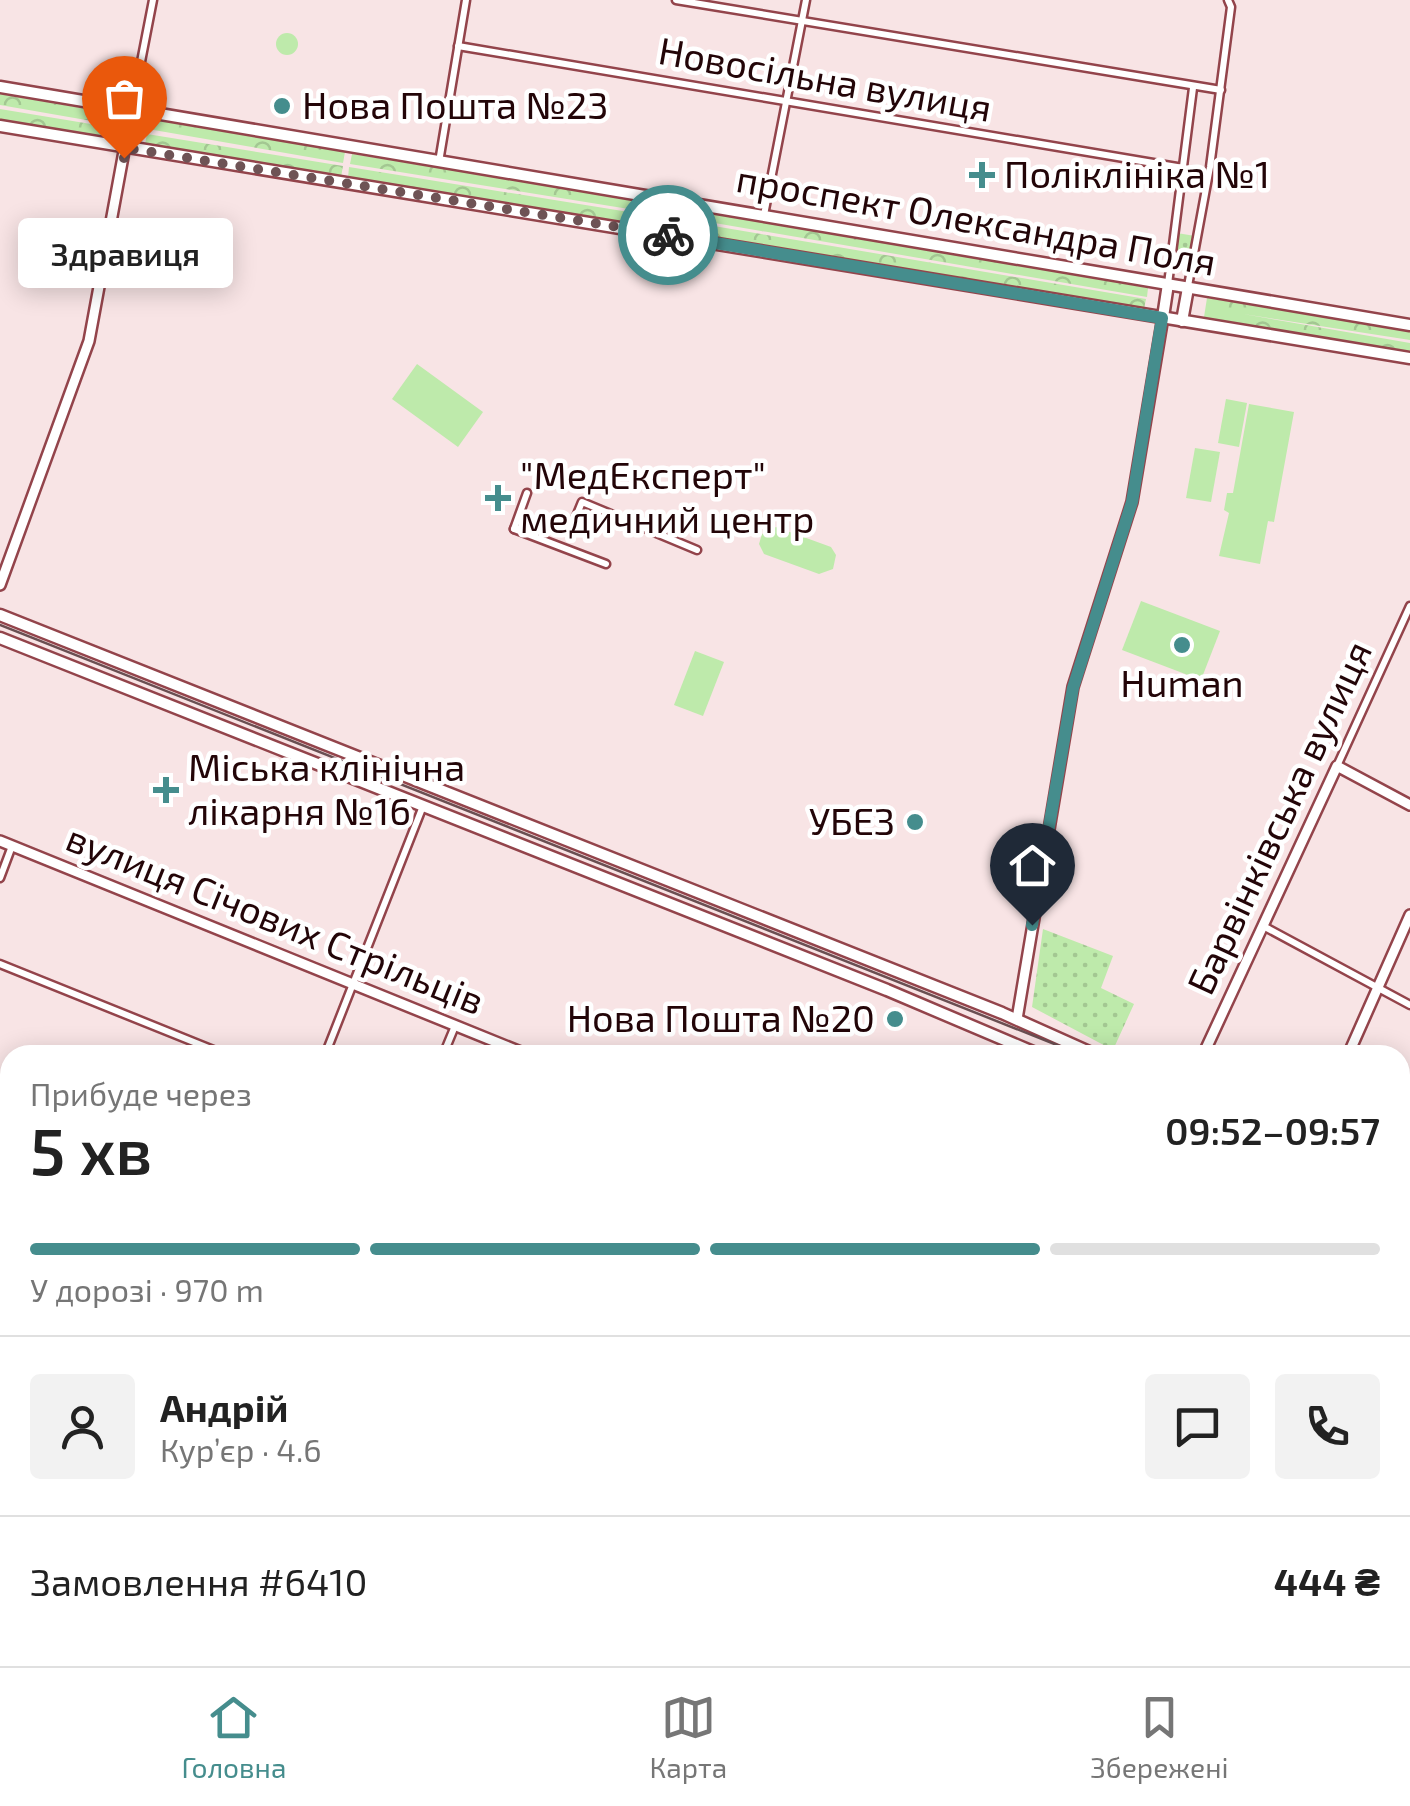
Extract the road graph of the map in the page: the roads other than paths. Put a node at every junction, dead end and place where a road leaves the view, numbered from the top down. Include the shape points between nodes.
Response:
1 (152, 0) edge
2 (466, 0) edge
3 (676, 0) edge
4 (806, 0) edge
5 (1228, 0) edge
6 (801, 21) junction
7 (458, 46) junction
8 (0, 87) edge
9 (1193, 88) junction
10 (1220, 90) junction
11 (784, 100) junction
12 (132, 108) junction
13 (0, 126) edge
14 (126, 148) junction
15 (439, 163) junction
16 (1183, 168) junction
17 (764, 216) junction
18 (1168, 284) junction
19 (1188, 288) junction
20 (1162, 318) junction
21 (1182, 321) junction
22 (1410, 325) edge
23 (1410, 358) edge
24 (527, 493) dead end
25 (514, 529) junction
26 (696, 550) dead end
27 (606, 564) dead end
28 (0, 585) edge
29 (1410, 606) edge
30 (0, 614) edge
31 (0, 638) edge
32 (1337, 766) junction
33 (431, 786) junction
34 (1410, 805) edge
35 (423, 806) junction
36 (0, 841) edge
37 (12, 846) junction
38 (0, 878) edge
39 (684, 886) junction
40 (676, 906) junction
41 (1410, 915) edge
42 (1265, 927) junction
43 (0, 964) edge
44 (356, 982) junction
45 (1377, 988) junction
46 (1410, 1005) edge
47 (1017, 1019) junction
48 (456, 1025) junction
49 (1013, 1041) junction
50 (201, 1045) edge
51 (329, 1045) edge
52 (447, 1045) edge
53 (504, 1045) edge
54 (1022, 1045) edge
55 (1074, 1045) edge
56 (1208, 1045) edge
57 (1352, 1045) edge

1 - 12 street
2 - 7 street
3 - 6 street
4 - 6 street
5 - 10 street
6 - 9 street
6 - 11 street
7 - 11 street, Новосільна вулиця
7 - 15 street
8 - 12 main road, проспект Олександра Поля
9 - 10 street
9 - 16 street
10 - 19 street
11 - 16 street, Новосільна вулиця
11 - 17 street
12 - 14 street
12 - 15 main road, проспект Олександра Поля
13 - 14 main road, проспект Олександра Поля
14 - 20 main road, проспект Олександра Поля
14 - 28 street via 89,341
15 - 17 main road, проспект Олександра Поля
16 - 18 street
17 - 18 main road, проспект Олександра Поля
18 - 19 main road, проспект Олександра Поля
18 - 20 main road
19 - 21 main road
19 - 22 main road, проспект Олександра Поля
20 - 21 main road, проспект Олександра Поля
20 - 47 street via 1132,502 1073,688
21 - 23 main road, проспект Олександра Поля
24 - 25 street
25 - 26 street via 573,524 582,502
25 - 27 street
29 - 32 street, Барвінківська вулиця
30 - 33 main road
31 - 35 main road
32 - 34 street
32 - 42 street, Барвінківська вулиця
33 - 35 main road
33 - 39 main road
35 - 40 main road
35 - 44 street
36 - 37 street, вулиця Січових Стрільців
37 - 38 street
37 - 44 street, вулиця Січових Стрільців
39 - 40 main road
39 - 47 main road
40 - 49 main road
41 - 45 street
42 - 45 street
42 - 56 street, Барвінківська вулиця
43 - 50 street
44 - 48 street, вулиця Січових Стрільців
44 - 51 street
45 - 46 street
45 - 57 street
47 - 49 main road
47 - 55 main road
48 - 52 street
48 - 53 street, вулиця Січових Стрільців
49 - 54 main road

